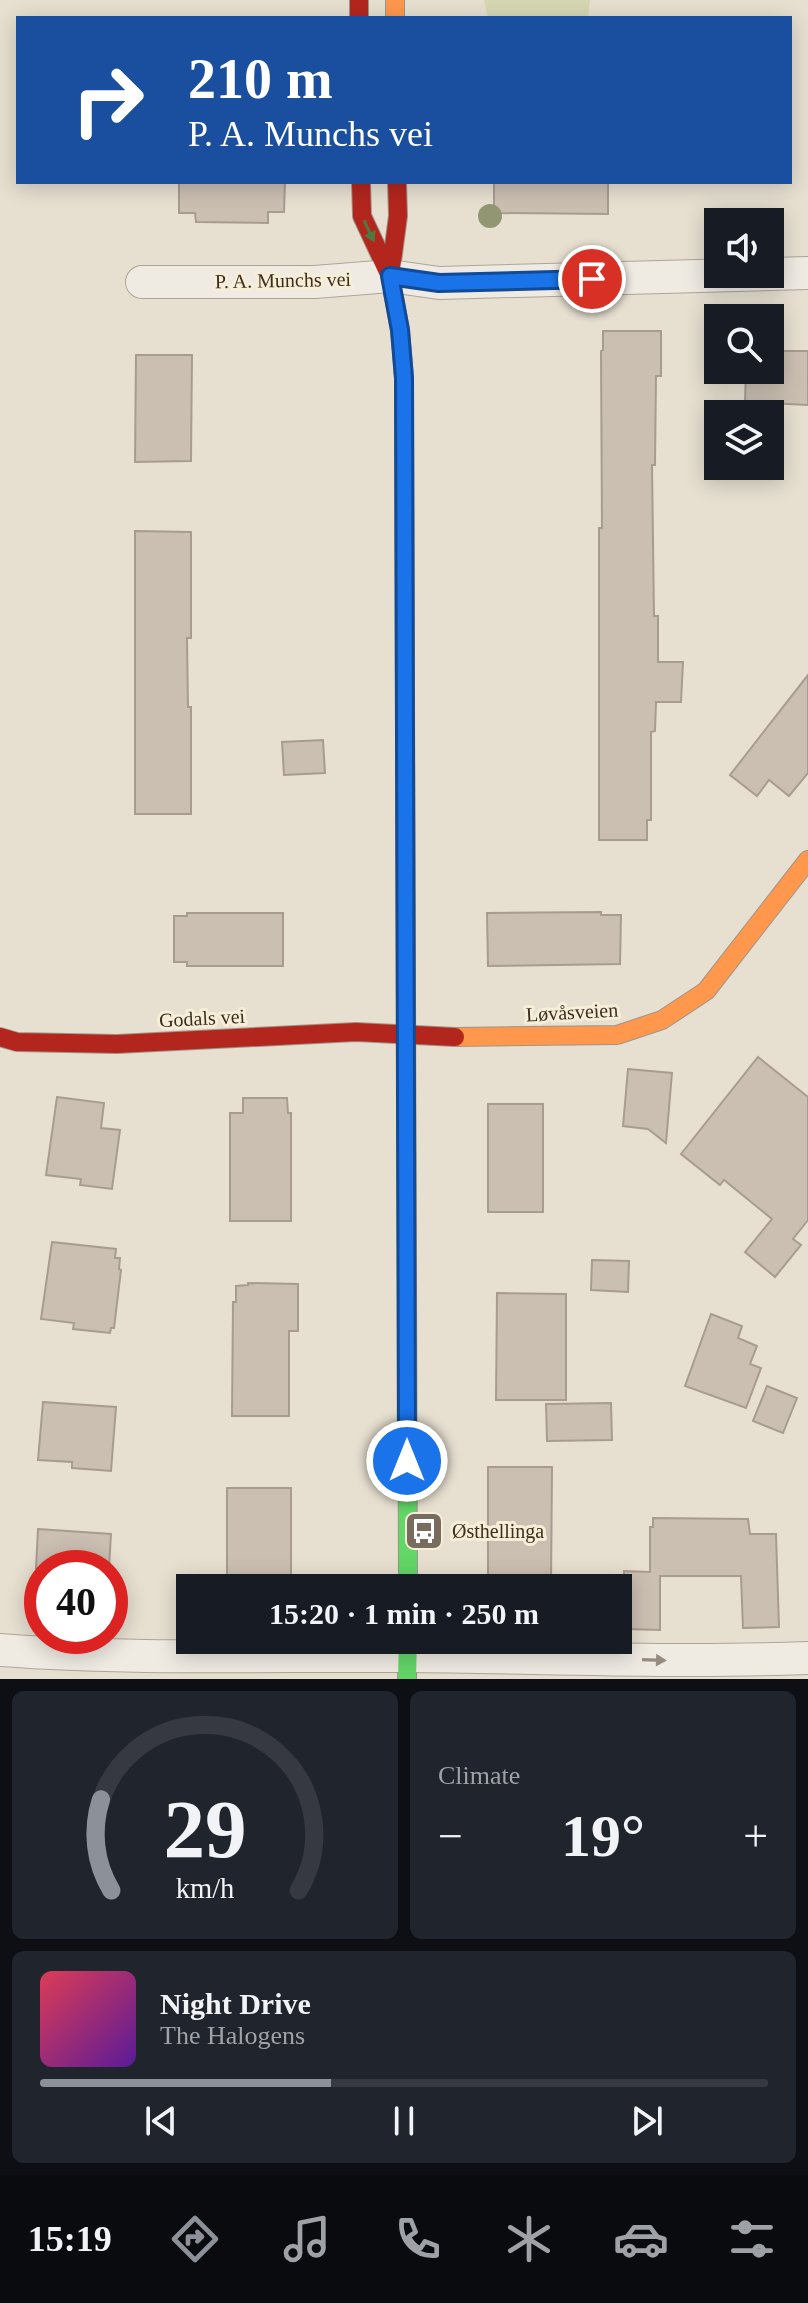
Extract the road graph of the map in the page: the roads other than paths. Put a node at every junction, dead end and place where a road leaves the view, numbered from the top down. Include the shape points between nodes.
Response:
1 (361, 184) edge
2 (397, 184) edge
3 (808, 273) edge
4 (390, 276) junction
5 (142, 282) dead end
6 (808, 860) edge
7 (407, 1035) junction
8 (0, 1037) edge
9 (408, 1574) edge
10 (0, 1650) edge
11 (408, 1658) edge
12 (808, 1658) edge

1 -> 4 street via 362,216
2 - 4 street
3 - 4 street, P. A. Munchs vei via 439,283
4 - 5 street, P. A. Munchs vei via 315,282
4 - 7 street via 404,378
6 - 7 street, Løvåsveien via 706,991 662,1020 617,1035
7 - 8 street, Godals vei via 356,1032 117,1044
7 - 9 street
10 - 11 street via 82,1656
11 -> 12 street

